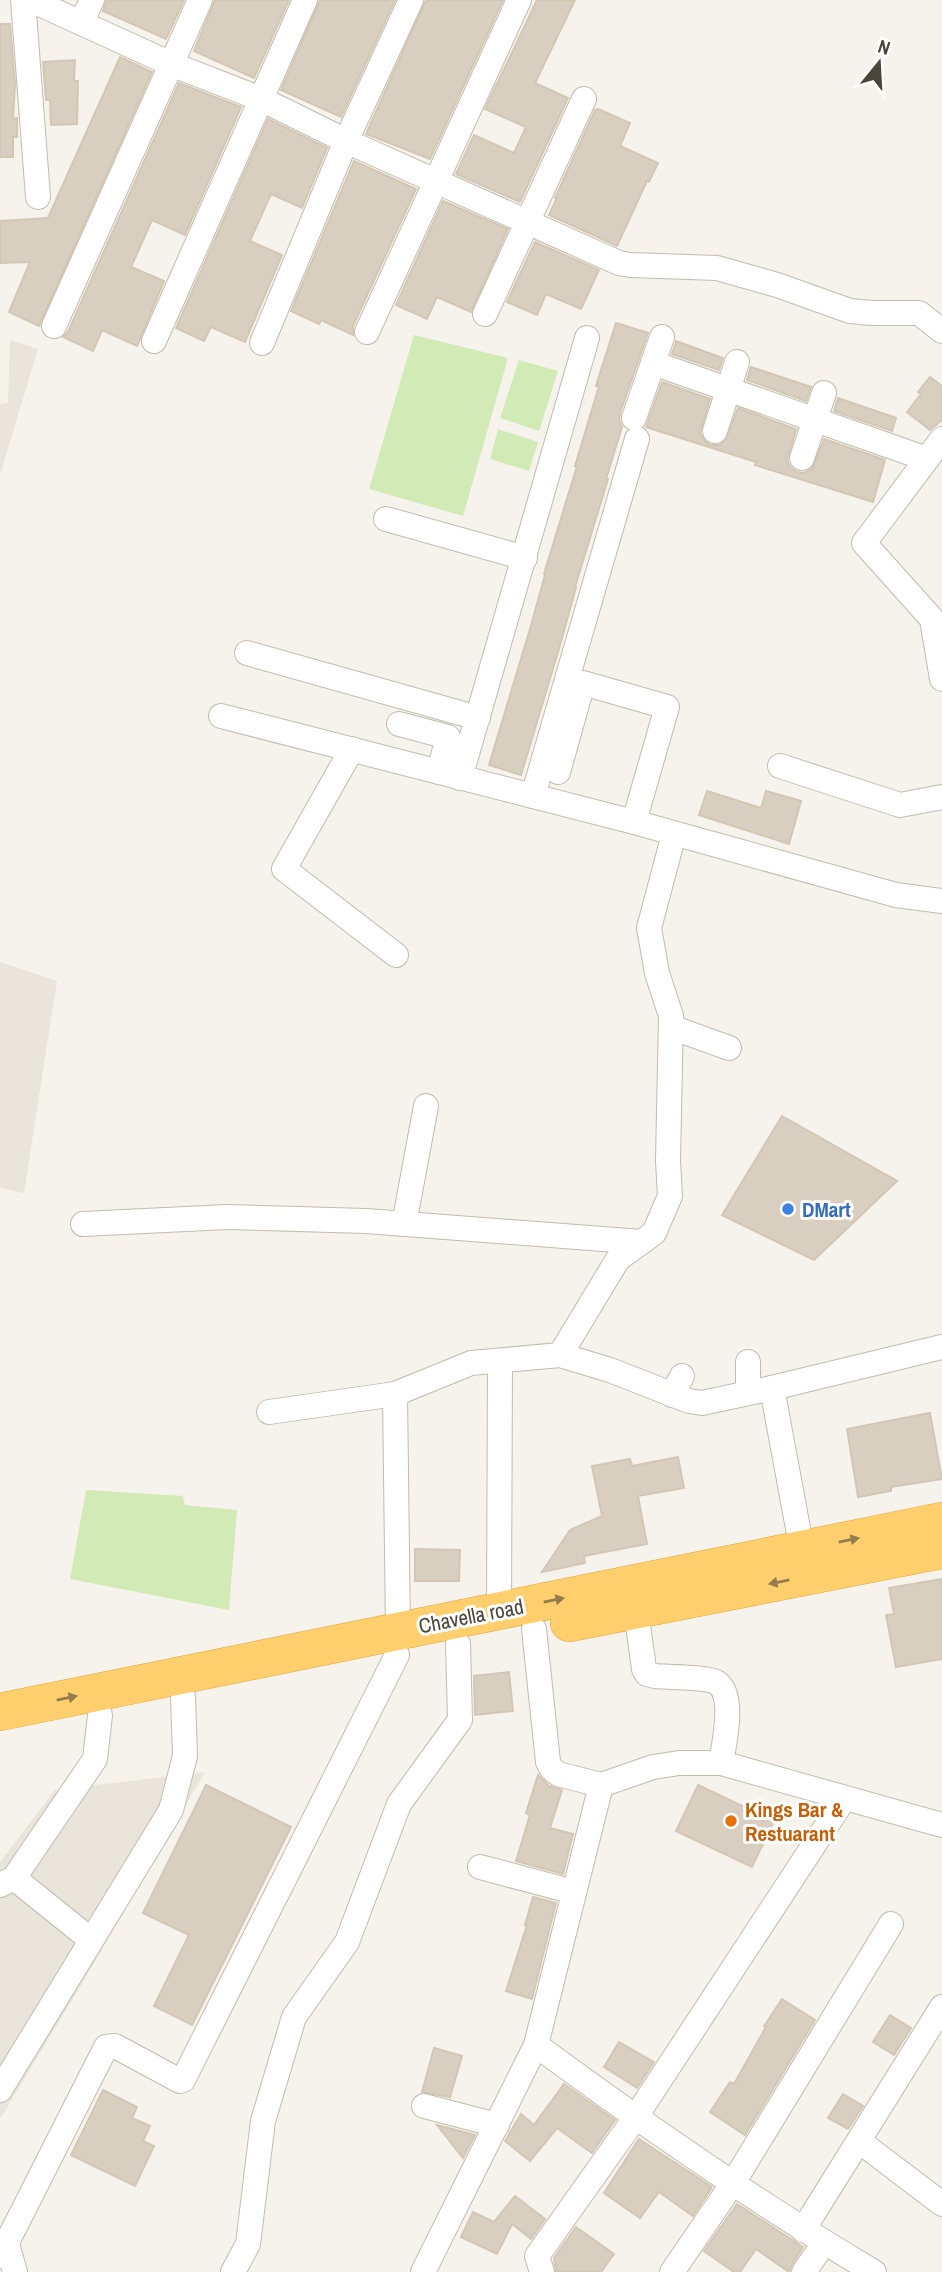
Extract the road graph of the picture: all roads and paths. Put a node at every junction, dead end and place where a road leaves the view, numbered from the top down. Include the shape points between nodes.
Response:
1 (23, 0) edge
2 (31, 0) edge
3 (92, 0) edge
4 (200, 0) edge
5 (305, 0) edge
6 (411, 0) edge
7 (519, 0) edge
8 (81, 23) junction
9 (171, 64) junction
10 (261, 99) junction
11 (584, 99) dead end
12 (346, 141) junction
13 (436, 181) junction
14 (38, 197) dead end
15 (528, 221) junction
16 (485, 314) dead end
17 (54, 326) dead end
18 (942, 331) edge
19 (367, 332) dead end
20 (662, 337) dead end
21 (587, 338) dead end
22 (154, 341) dead end
23 (262, 343) dead end
24 (737, 362) dead end
25 (653, 363) junction
26 (729, 389) junction
27 (824, 393) dead end
28 (816, 419) junction
29 (715, 431) dead end
30 (942, 439) edge
31 (802, 458) dead end
32 (927, 459) junction
33 (386, 519) dead end
34 (525, 558) junction
35 (247, 653) dead end
36 (942, 679) edge
37 (221, 716) dead end
38 (478, 718) junction
39 (399, 724) dead end
40 (352, 750) junction
41 (780, 766) dead end
42 (558, 772) dead end
43 (449, 775) junction
44 (533, 796) junction
45 (942, 797) edge
46 (634, 822) junction
47 (674, 835) junction
48 (942, 901) edge
49 (396, 955) dead end
50 (671, 1027) junction
51 (729, 1048) dead end
52 (426, 1106) dead end
53 (83, 1224) dead end
54 (404, 1224) junction
55 (642, 1242) junction
56 (942, 1347) edge
57 (560, 1355) junction
58 (500, 1361) junction
59 (748, 1362) dead end
60 (772, 1388) junction
61 (748, 1392) junction
62 (395, 1394) junction
63 (269, 1412) dead end
64 (942, 1521) edge
65 (802, 1550) junction
66 (942, 1550) edge
67 (636, 1610) junction
68 (499, 1611) junction
69 (534, 1629) junction
70 (398, 1643) junction
71 (458, 1644) junction
72 (0, 1712) edge
73 (184, 1712) junction
74 (99, 1726) junction
75 (0, 1738) edge
76 (721, 1763) junction
77 (601, 1785) junction
78 (844, 1799) junction
79 (942, 1825) edge
80 (480, 1867) dead end
81 (7, 1882) edge
82 (574, 1892) junction
83 (891, 1924) dead end
84 (92, 1940) junction
85 (941, 2010) edge
86 (536, 2045) junction
87 (7, 2063) edge
88 (0, 2090) edge
89 (424, 2106) dead end
90 (635, 2118) junction
91 (496, 2125) junction
92 (859, 2141) junction
93 (733, 2183) junction
94 (942, 2204) edge
95 (813, 2236) junction
96 (3, 2250) edge
97 (16, 2272) edge
98 (233, 2272) edge
99 (423, 2272) edge
100 (542, 2272) edge
101 (672, 2272) edge
102 (804, 2272) edge
103 (874, 2272) edge

1 - 14 street
2 - 8 street
3 - 8 street
4 - 9 street
5 - 10 street
6 - 12 street
7 - 13 street
8 - 9 street
9 - 10 street
9 - 17 street
10 - 12 street
10 - 22 street
11 - 15 street
12 - 13 street
12 - 23 street
13 - 15 street
13 - 19 street
15 - 16 street
15 - 18 street via 619,263 717,268 850,311 919,313
20 - 25 street
21 - 34 street
24 - 26 street
25 - 26 street
25 - 44 street
26 - 28 street
26 - 29 street
27 - 28 street
28 - 31 street
28 - 32 street
30 - 32 street
32 - 36 street via 864,543 932,619
33 - 34 street
34 - 38 street
35 - 38 street
37 - 40 street
38 - 43 street
39 - 43 street via 448,737
40 - 43 street
40 - 49 street via 284,869
41 - 45 street via 900,805
42 - 46 street via 583,683 667,707
43 - 44 street
44 - 46 street
46 - 47 street
47 - 48 street via 897,895
47 - 50 street via 649,928
50 - 51 street
50 - 55 street via 670,1196 654,1233
52 - 54 street
53 - 54 street via 227,1217
54 - 55 street
55 - 57 street via 618,1259
56 - 60 street
57 - 58 street
57 - 61 street via 610,1370 642,1371 677,1385 689,1401 702,1403
58 - 62 street via 471,1363
58 - 68 street
59 - 61 street
60 - 61 street
60 - 65 street
62 - 63 street
62 - 70 street
65 -> 64 highway, Chavella road
68 -> 65 highway, Chavella road
66 -> 67 highway, Chavella road
67 - 69 highway, Chavella road
67 - 76 street via 647,1674 710,1680 722,1688 728,1709
68 - 70 highway, Chavella road
69 - 71 highway, Chavella road
69 - 77 street via 548,1762 558,1774
70 - 71 highway, Chavella road
72 -> 70 highway, Chavella road
70 - 73 highway, Chavella road
70 - 96 street via 183,2080 115,2046 106,2047
71 - 98 street via 460,1720 399,1804 346,1942 294,2017 263,2121 248,2244
73 - 74 highway, Chavella road
73 - 84 street via 185,1756 171,1810
74 - 75 highway, Chavella road
74 - 81 street via 94,1759
76 - 77 street via 653,1767
76 - 78 street
77 - 82 street
78 - 79 street
78 - 90 street
80 - 82 street
81 - 84 street
82 - 86 street
83 - 93 street
84 - 87 street
85 - 92 street
86 - 90 street
86 - 91 street
87 - 88 street
89 - 91 street
90 - 93 street
90 - 100 street via 537,2256
91 - 99 street
92 - 94 street
92 - 95 street
93 - 95 street
93 - 101 street
95 - 102 street
95 - 103 street
96 - 97 street

